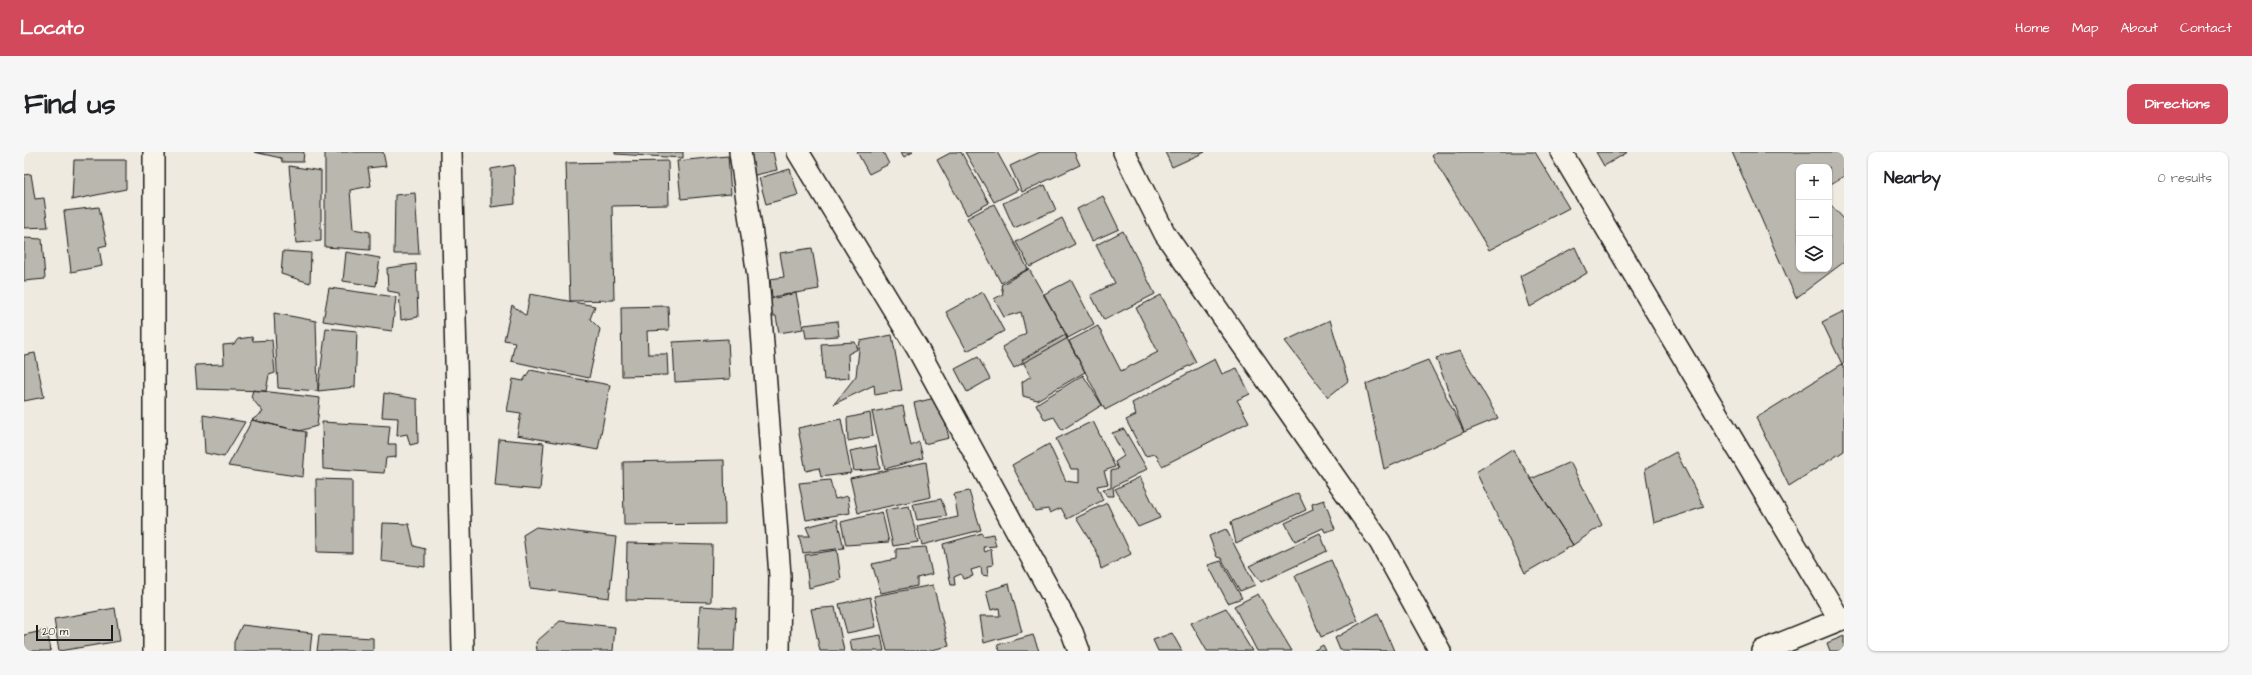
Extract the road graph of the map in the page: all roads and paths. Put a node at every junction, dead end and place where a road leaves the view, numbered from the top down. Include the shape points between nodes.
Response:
1 (154, 152) edge
2 (451, 152) edge
3 (740, 152) edge
4 (798, 152) edge
5 (1124, 152) edge
6 (1561, 152) edge
7 (1842, 619) edge
8 (154, 651) edge
9 (463, 651) edge
10 (780, 651) edge
11 (1079, 651) edge
12 (1440, 651) edge
13 (1762, 651) edge

1 - 8 street
2 - 9 street
3 - 10 street via 758,276 780,576
4 - 11 street via 917,348 1072,632
5 - 12 street via 1165,234 1380,542
6 - 7 street
7 - 13 street

